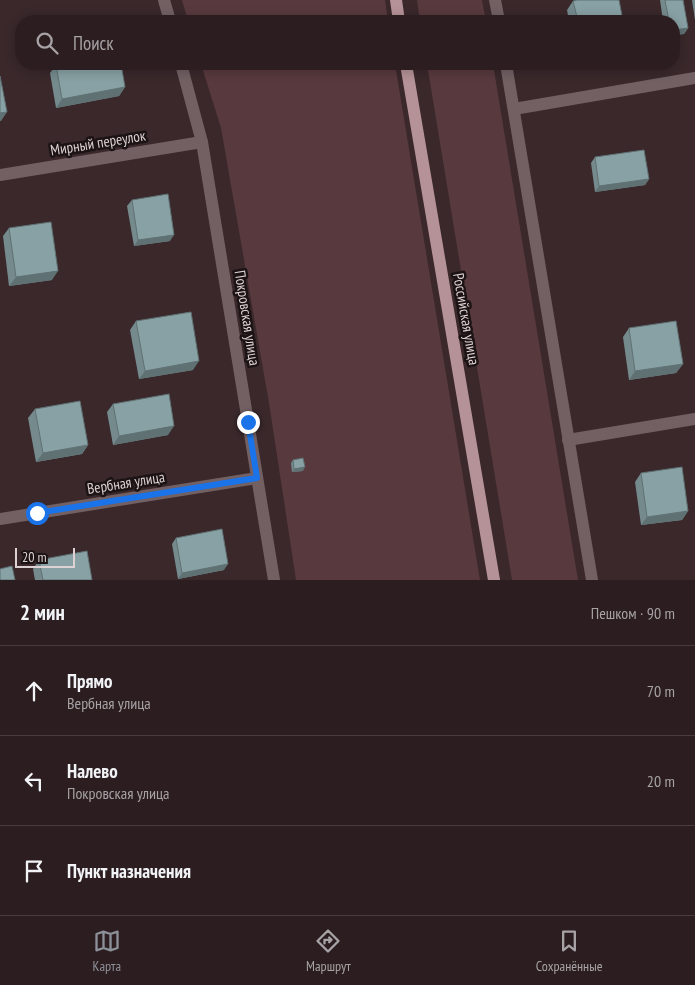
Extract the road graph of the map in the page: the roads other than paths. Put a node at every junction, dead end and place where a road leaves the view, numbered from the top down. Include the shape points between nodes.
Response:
1 (164, 0) edge
2 (396, 0) edge
3 (495, 0) edge
4 (168, 15) edge
5 (398, 15) edge
6 (498, 15) edge
7 (183, 70) edge
8 (407, 70) edge
9 (507, 70) edge
10 (695, 78) edge
11 (514, 109) junction
12 (202, 142) junction
13 (0, 175) edge
14 (695, 419) edge
15 (568, 440) junction
16 (257, 478) junction
17 (0, 519) edge
18 (274, 580) edge
19 (494, 580) edge
20 (592, 580) edge

1 - 4 street
2 - 5 main road
3 - 6 street
7 - 12 street, Покровская улица
8 - 19 main road, Российская улица
9 - 11 street
10 - 11 street
11 - 15 street
12 - 13 street, Мирный переулок
12 - 16 street, Покровская улица
14 - 15 street
15 - 20 street
16 - 17 street, Вербная улица
16 - 18 street, Покровская улица

